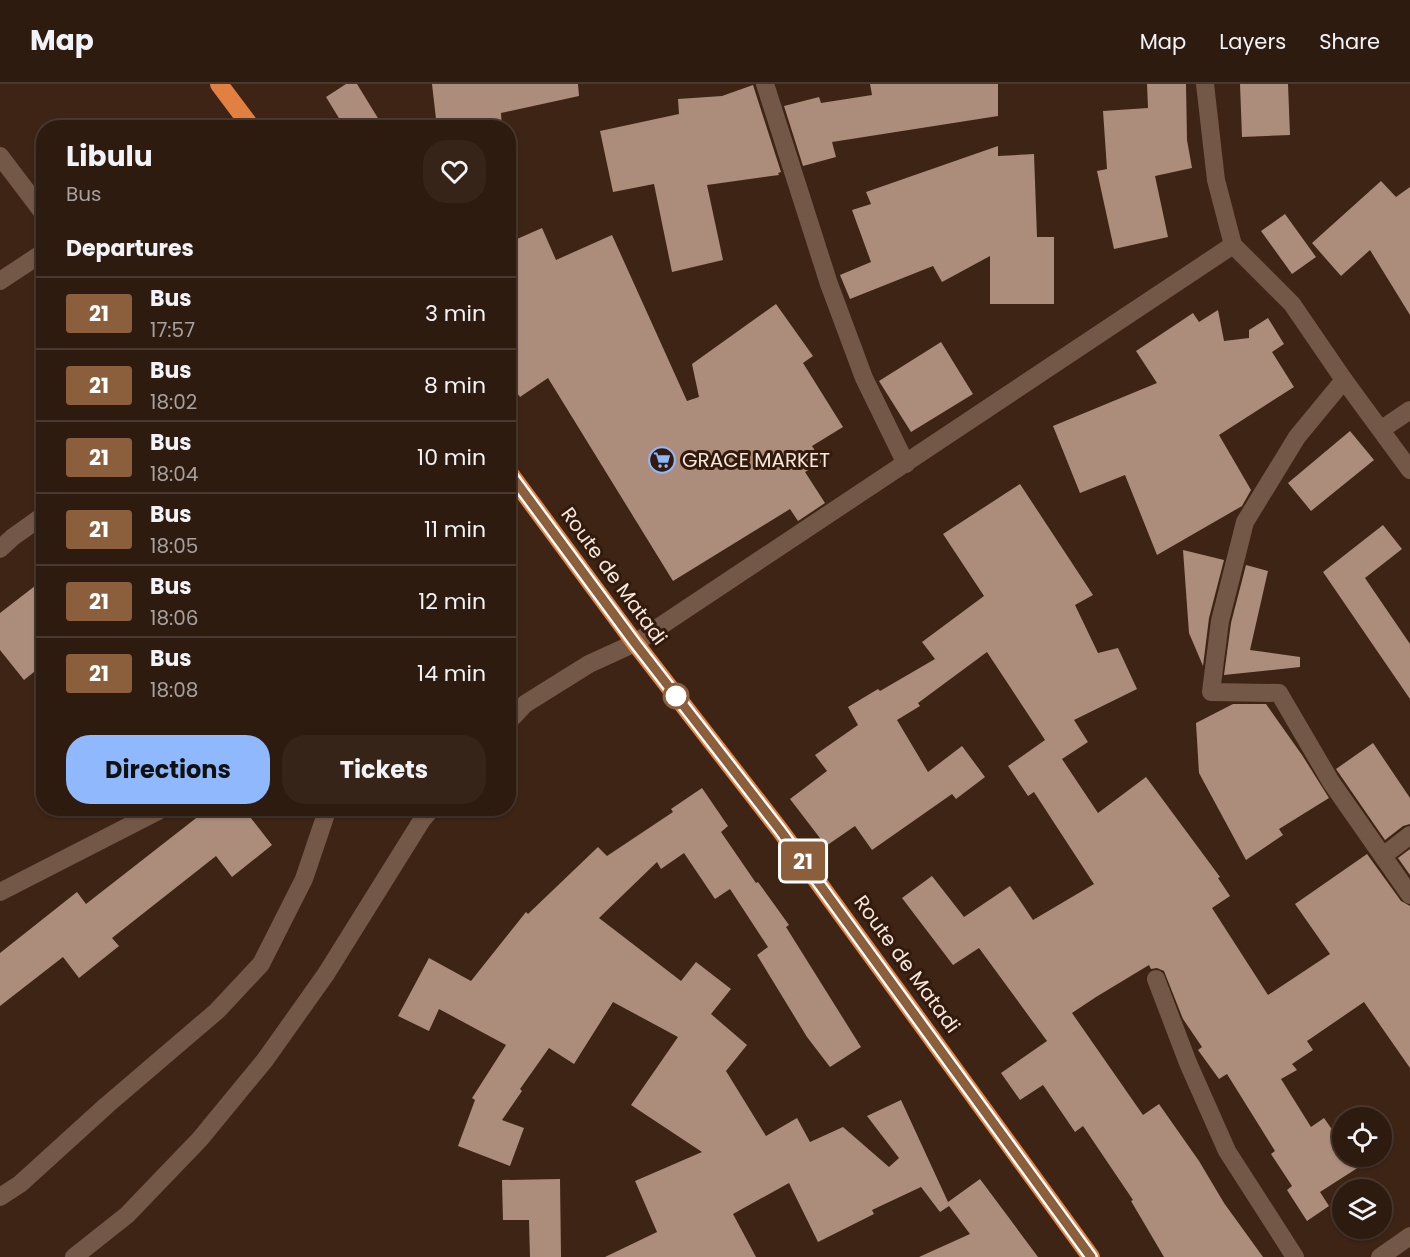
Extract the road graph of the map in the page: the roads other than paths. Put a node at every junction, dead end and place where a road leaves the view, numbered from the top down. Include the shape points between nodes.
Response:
1 (219, 84) edge
2 (765, 84) edge
3 (1205, 84) edge
4 (246, 120) edge
5 (0, 156) edge
6 (36, 203) edge
7 (1233, 245) junction
8 (36, 257) edge
9 (0, 281) edge
10 (1344, 380) junction
11 (1410, 410) edge
12 (1382, 429) junction
13 (906, 464) junction
14 (1410, 470) edge
15 (516, 482) edge
16 (36, 521) edge
17 (0, 549) edge
18 (635, 643) junction
19 (516, 714) edge
20 (148, 816) edge
21 (325, 816) edge
22 (425, 816) edge
23 (1410, 836) edge
24 (1383, 856) junction
25 (0, 892) edge
26 (1410, 895) edge
27 (1155, 980) dead end
28 (0, 1197) edge
29 (1410, 1236) edge
30 (74, 1257) edge
31 (1091, 1257) edge
32 (1294, 1257) edge
33 (1380, 1257) edge

1 - 4 highway
2 - 13 street via 829,284 864,378
3 - 7 street via 1215,180
5 - 6 street
7 - 10 street via 1292,304
7 - 13 street
8 - 9 street
10 - 12 street
10 - 24 street via 1298,437 1245,522 1220,621 1211,692 1279,693 1331,782
11 - 12 street
12 - 14 street
13 - 18 street
15 - 18 highway, Route de Matadi
16 - 17 street
18 - 19 street via 589,664
18 - 31 highway, Route de Matadi via 780,830
20 - 25 street
21 - 28 street via 304,879 261,964 217,1011 20,1184
22 - 30 street via 326,974 265,1060 200,1139 127,1215
23 - 24 street
24 - 26 street
27 - 32 street via 1227,1151
29 - 33 street

